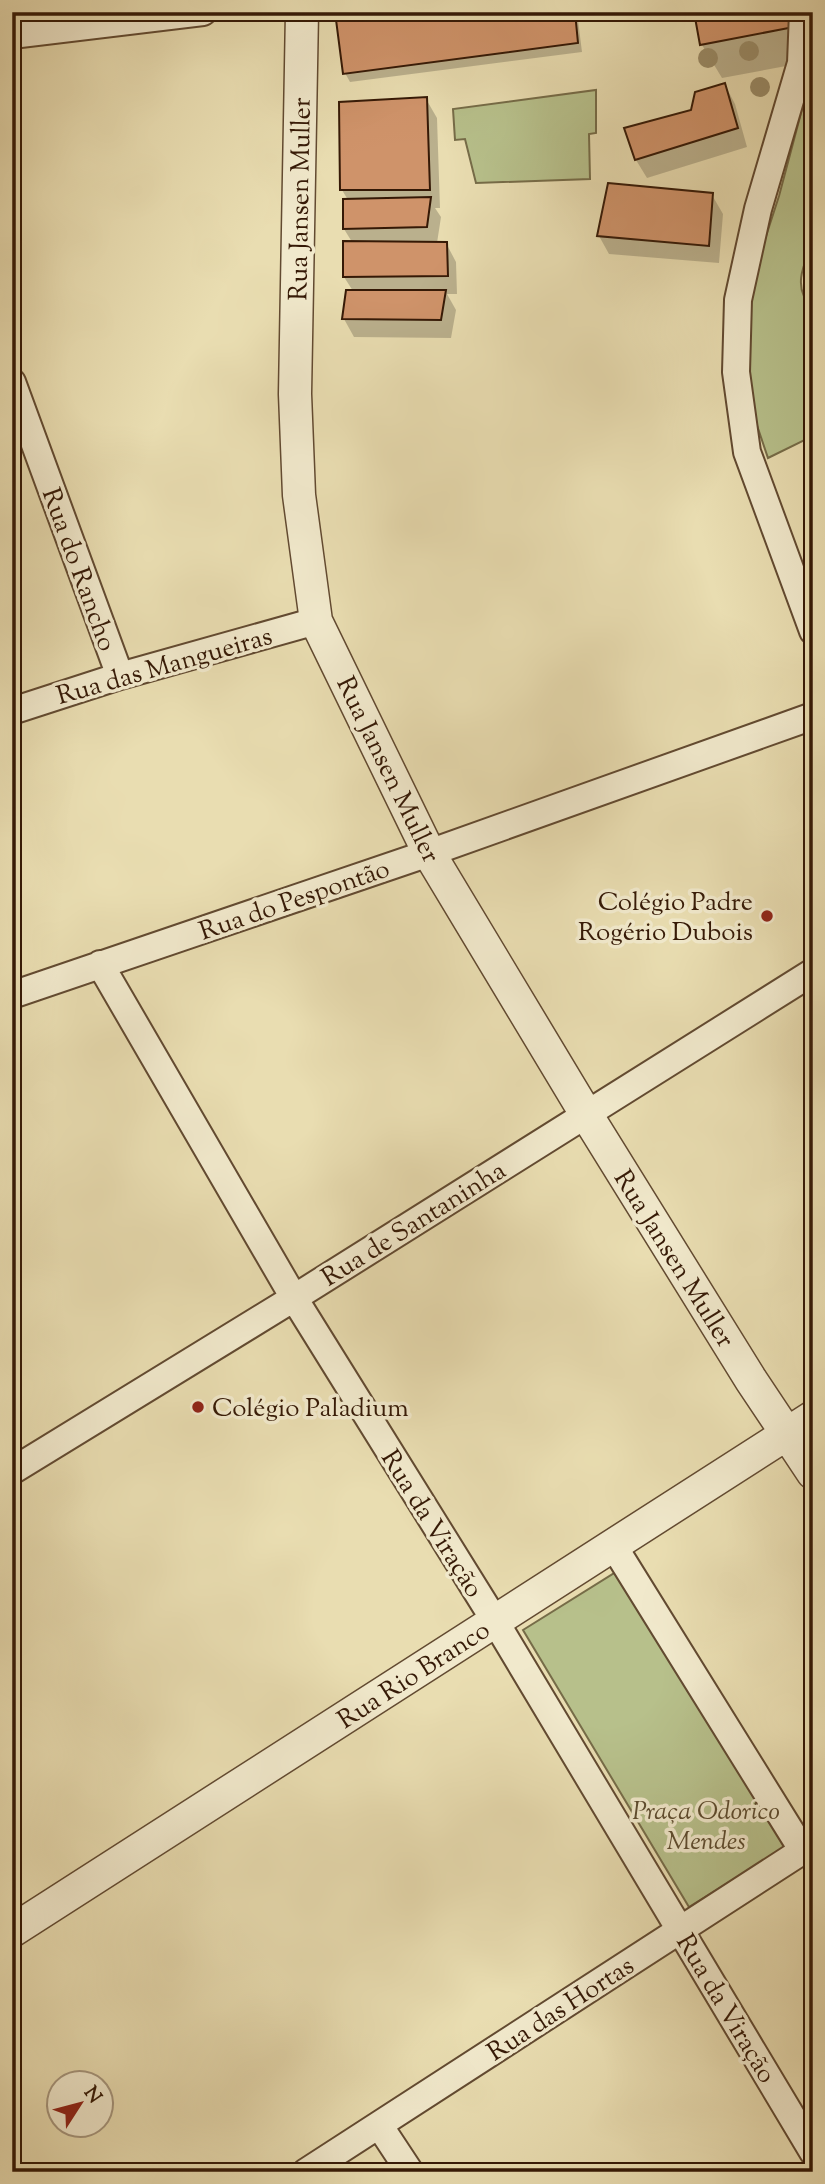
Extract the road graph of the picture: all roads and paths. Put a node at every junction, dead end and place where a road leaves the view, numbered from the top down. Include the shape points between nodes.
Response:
1 (203, 12) edge
2 (302, 12) edge
3 (803, 12) edge
4 (12, 35) edge
5 (12, 382) edge
6 (316, 621) junction
7 (813, 631) edge
8 (120, 676) junction
9 (12, 711) edge
10 (813, 716) edge
11 (429, 853) junction
12 (100, 964) junction
13 (813, 972) edge
14 (12, 995) edge
15 (586, 1114) junction
16 (294, 1297) junction
17 (813, 1417) edge
18 (786, 1434) junction
19 (12, 1471) edge
20 (813, 1473) edge
21 (613, 1545) junction
22 (495, 1622) junction
23 (808, 1848) edge
24 (14, 1926) edge
25 (681, 1930) junction
26 (379, 2125) junction
27 (813, 2152) edge
28 (306, 2172) edge
29 (410, 2172) edge

1 - 4 street
2 - 6 street, Rua Jansen Muller via 295,394 299,495
3 - 7 street via 801,63 758,209 738,300 736,372 747,452
5 - 8 street, Rua do Rancho
6 - 8 street, Rua das Mangueiras
6 - 11 street, Rua Jansen Muller
8 - 9 street, Rua das Mangueiras
10 - 11 street, Rua do Pespontão
11 - 12 street, Rua do Pespontão
11 - 15 street, Rua Jansen Muller
12 - 14 street, Rua do Pespontão
12 - 16 street, Rua da Viração
13 - 15 street, Rua de Santaninha
15 - 16 street, Rua de Santaninha
15 - 18 street, Rua Jansen Muller
16 - 19 street, Rua de Santaninha
16 - 22 street, Rua da Viração
17 - 18 street, Rua Rio Branco
18 - 20 street, Rua Jansen Muller
18 - 21 street, Rua Rio Branco
21 - 22 street, Rua Rio Branco
21 - 23 street
22 - 24 street, Rua Rio Branco
22 - 25 street, Rua da Viração
23 - 25 street, Rua das Hortas
25 - 26 street, Rua das Hortas
25 - 27 street, Rua da Viração
26 - 28 street, Rua das Hortas
26 - 29 street

